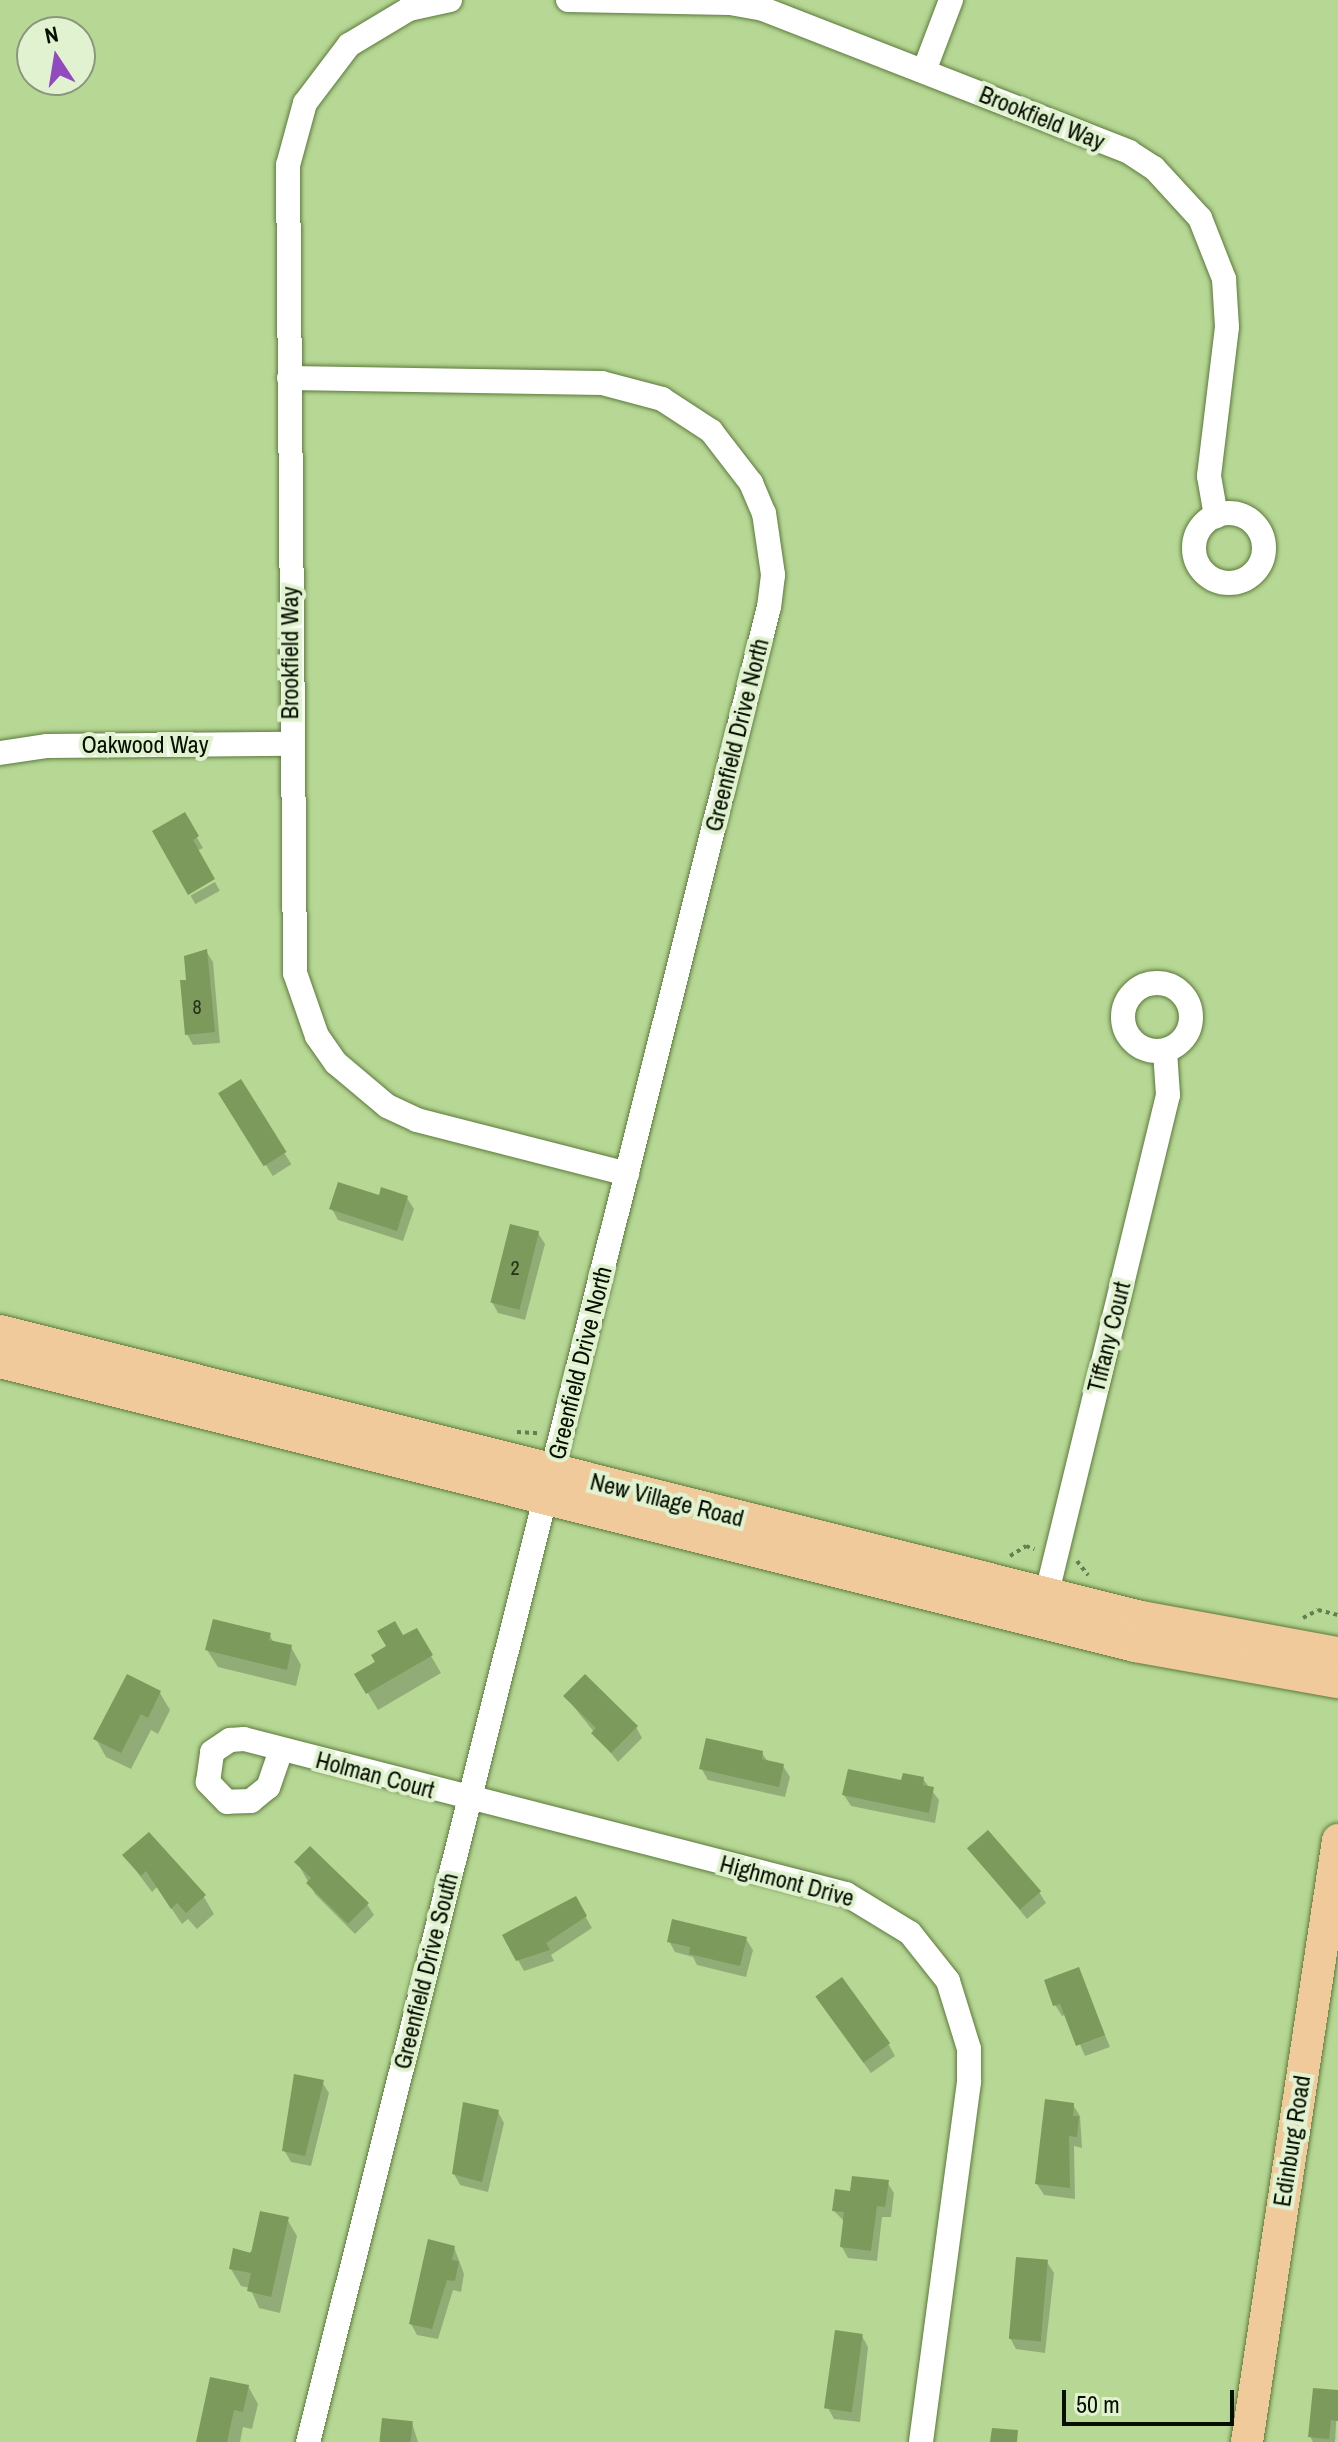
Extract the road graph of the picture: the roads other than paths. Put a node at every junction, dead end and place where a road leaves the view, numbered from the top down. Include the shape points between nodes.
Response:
1 (450, 0) edge
2 (568, 0) edge
3 (951, 0) edge
4 (924, 71) junction
5 (289, 378) junction
6 (1216, 516) dead end
7 (291, 744) junction
8 (0, 753) edge
9 (1165, 1051) dead end
10 (627, 1174) junction
11 (0, 1331) edge
12 (0, 1362) edge
13 (549, 1485) junction
14 (1044, 1608) junction
15 (1338, 1653) edge
16 (1338, 1682) edge
17 (281, 1750) dead end
18 (469, 1799) junction
19 (1338, 1840) edge
20 (308, 2442) edge
21 (921, 2442) edge
22 (1247, 2442) edge

1 - 5 street, Brookfield Way via 409,9 377,24 323,73 305,103 288,165
2 - 4 street, Brookfield Way via 730,3 763,9
3 - 4 street
4 - 6 street, Brookfield Way via 1129,152 1178,190 1200,218 1224,279 1227,311 1209,476
5 - 7 street, Brookfield Way
5 - 10 street, Greenfield Drive North via 602,383 634,389 662,399 711,431 734,455 756,493 771,545 769,607
7 - 8 street, Oakwood Way via 47,746
7 - 10 street, Brookfield Way via 295,973 308,1016 336,1063 378,1100 417,1120
9 - 14 street, Tiffany Court via 1168,1095
10 - 13 street, Greenfield Drive North
11 - 13 main road, New Village Road
12 - 13 main road, New Village Road
13 - 14 main road, New Village Road
13 - 18 street, Greenfield Drive South
14 - 15 main road, New Village Road
14 - 16 main road, New Village Road via 1135,1646
17 - 18 street, Holman Court
18 - 20 street, Greenfield Drive South
18 - 21 street, Highmont Drive via 846,1894 879,1909 930,1954 961,2014 969,2082
19 - 22 main road, Edinburg Road

